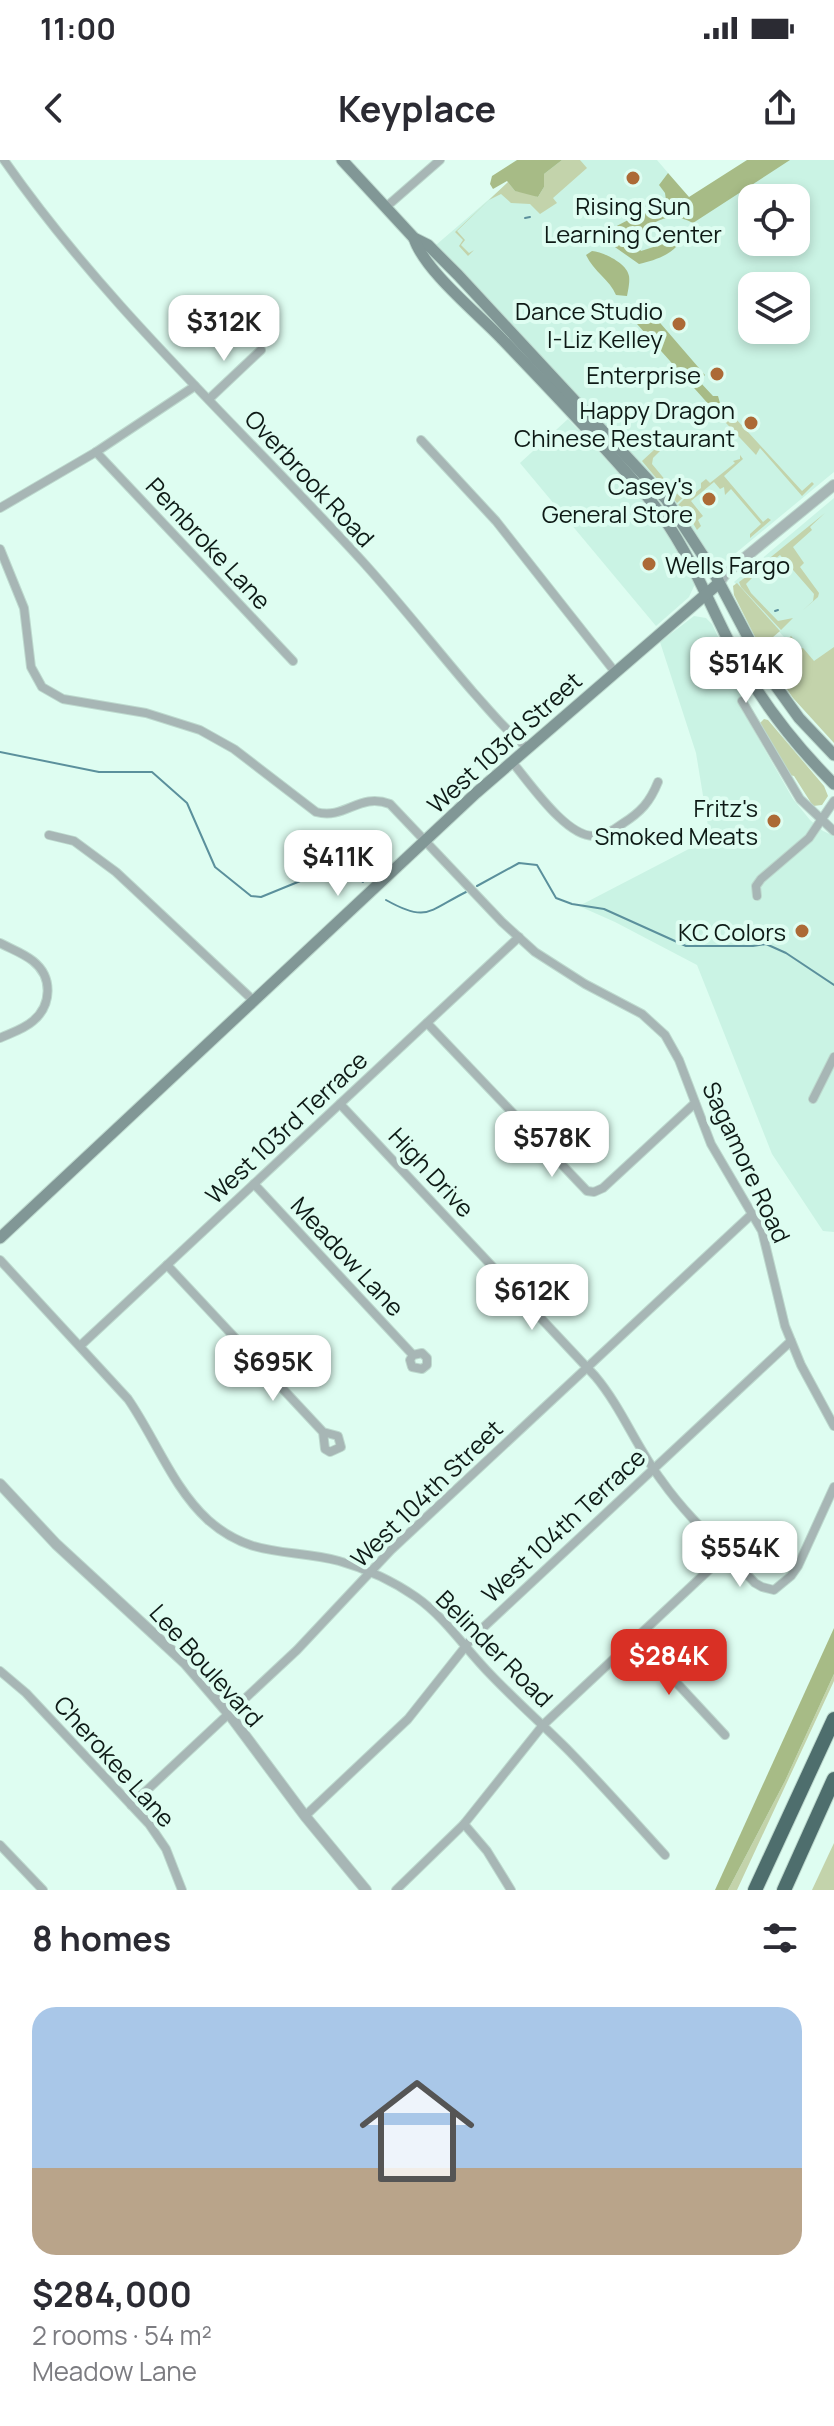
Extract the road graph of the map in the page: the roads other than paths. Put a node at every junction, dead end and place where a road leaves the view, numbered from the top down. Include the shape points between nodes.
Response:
1 (4, 160) edge
2 (342, 160) edge
3 (440, 160) edge
4 (386, 207) junction
5 (414, 238) junction
6 (261, 350) dead end
7 (195, 386) junction
8 (209, 399) junction
9 (421, 440) dead end
10 (96, 452) junction
11 (834, 485) edge
12 (0, 508) edge
13 (0, 549) edge
14 (719, 583) junction
15 (707, 593) junction
16 (293, 661) dead end
17 (615, 672) junction
18 (742, 701) dead end
19 (528, 748) junction
20 (834, 755) edge
21 (512, 762) junction
22 (658, 782) dead end
23 (834, 784) edge
24 (834, 801) edge
25 (820, 820) junction
26 (834, 831) edge
27 (49, 835) dead end
28 (426, 841) junction
29 (757, 896) dead end
30 (519, 937) junction
31 (0, 943) edge
32 (254, 1001) junction
33 (427, 1023) junction
34 (0, 1038) edge
35 (834, 1057) edge
36 (813, 1099) dead end
37 (695, 1103) junction
38 (340, 1104) junction
39 (254, 1184) junction
40 (752, 1214) junction
41 (0, 1238) edge
42 (0, 1260) edge
43 (167, 1265) junction
44 (791, 1341) junction
45 (80, 1346) junction
46 (413, 1355) dead end
47 (587, 1368) junction
48 (834, 1426) edge
49 (323, 1432) dead end
50 (653, 1469) junction
51 (0, 1484) edge
52 (834, 1487) edge
53 (727, 1553) junction
54 (370, 1572) junction
55 (635, 1638) junction
56 (465, 1646) junction
57 (0, 1671) edge
58 (229, 1714) junction
59 (834, 1719) edge
60 (543, 1725) junction
61 (725, 1735) dead end
62 (834, 1779) edge
63 (131, 1805) junction
64 (305, 1816) junction
65 (464, 1824) junction
66 (0, 1845) edge
67 (665, 1855) dead end
68 (43, 1890) edge
69 (182, 1890) edge
70 (366, 1890) edge
71 (396, 1890) edge
72 (511, 1890) edge
73 (755, 1890) edge
74 (784, 1890) edge

1 - 7 street, Overbrook Road via 73,251
2 - 4 main road
3 - 4 street
4 - 5 main road
5 - 14 main road via 458,275 666,499
5 - 15 main road via 451,288 647,497
6 - 8 street
7 - 8 street, Overbrook Road
7 - 10 street
8 - 19 street, Overbrook Road
9 - 17 street via 496,521
10 - 12 street
10 - 16 street, Pembroke Lane
11 - 14 street, West 103rd Street
13 - 28 street, Sagamore Road via 24,608 31,667 48,691 63,699 146,713 200,730 234,749 316,812 332,814 378,799 390,804
14 - 15 main road, West 103rd Street
14 - 20 main road via 784,699
15 - 17 main road, West 103rd Street
15 - 23 main road via 754,685 785,730
17 - 19 main road, West 103rd Street
18 - 25 street via 800,799
19 - 21 main road, West 103rd Street
21 - 22 street via 582,835 610,832 638,815
21 - 28 main road, West 103rd Street
24 - 25 street
25 - 26 street
25 - 29 street via 809,838 761,879
27 - 32 street via 74,841 116,872
28 - 30 street, Sagamore Road
28 - 32 main road, West 103rd Street
30 - 33 street, West 103rd Terrace
30 - 37 street, Sagamore Road via 552,965 656,1025 674,1048
31 - 34 street via 35,962 48,992 33,1021
32 - 41 main road, West 103rd Street
33 - 37 street via 587,1191 603,1188
33 - 38 street, West 103rd Terrace
35 - 36 street
37 - 40 street, Sagamore Road via 724,1170
38 - 39 street, West 103rd Terrace
38 - 47 street, High Drive
39 - 43 street, West 103rd Terrace
39 - 46 street, Meadow Lane
40 - 44 street, Sagamore Road via 765,1239
40 - 47 street, West 104th Street
42 - 45 street, Belinder Road
43 - 45 street, West 103rd Terrace
43 - 49 street
44 - 48 street, Sagamore Road
44 - 50 street, West 104th Terrace
45 - 54 street, Belinder Road via 128,1399 185,1494 209,1521 252,1546 339,1561
47 - 50 street, High Drive via 619,1408
47 - 54 street, West 104th Street
50 - 53 street, High Drive
50 - 56 street, West 104th Terrace
51 - 58 street, Lee Boulevard via 74,1562 185,1663
52 - 53 street, High Drive via 798,1566 774,1590 755,1583
53 - 55 street
54 - 56 street, Belinder Road via 420,1600
54 - 58 street, West 104th Street
55 - 60 street
55 - 61 street
56 - 60 street, Belinder Road
56 - 64 street, West 104th Terrace via 408,1719
57 - 63 street, Cherokee Lane
58 - 63 street, West 104th Street
58 - 64 street, Lee Boulevard
59 - 73 highway
60 - 65 street
60 - 67 street, Belinder Road
62 - 74 highway
63 - 69 street, Cherokee Lane via 166,1849
64 - 70 street, Lee Boulevard
65 - 71 street
65 - 72 street
66 - 68 street

